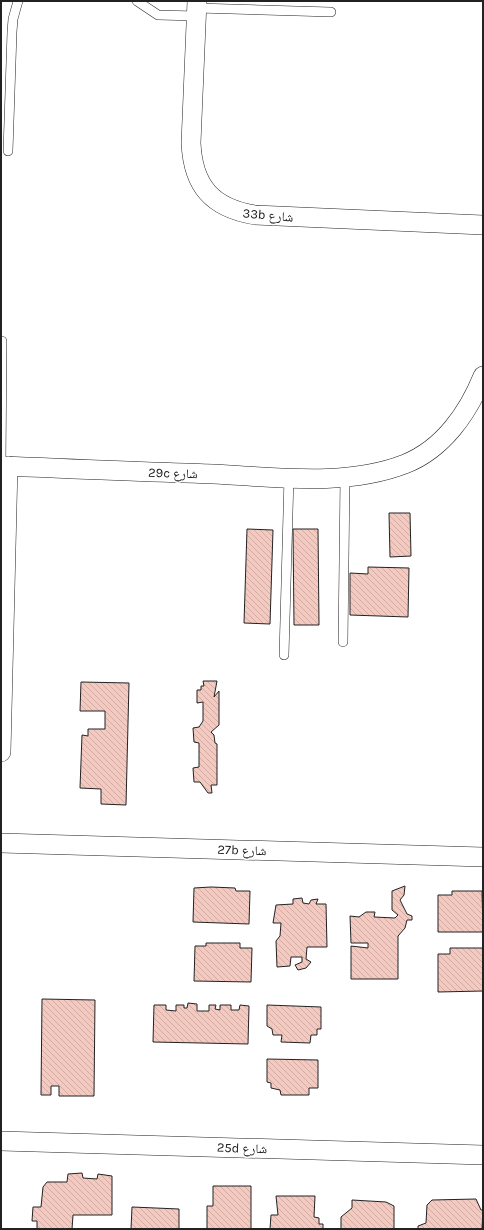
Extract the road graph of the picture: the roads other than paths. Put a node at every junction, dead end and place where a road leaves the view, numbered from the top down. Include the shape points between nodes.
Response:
1 (18, 1) edge
2 (137, 1) edge
3 (197, 8) edge
4 (331, 12) dead end
5 (8, 151) dead end
6 (483, 225) edge
7 (2, 341) dead end
8 (483, 376) edge
9 (4, 466) edge
10 (289, 477) junction
11 (345, 478) junction
12 (343, 642) dead end
13 (284, 655) dead end
14 (1, 752) edge
15 (1, 843) edge
16 (483, 857) edge
17 (1, 1141) edge
18 (483, 1155) edge

1 - 5 lane via 12,32
2 - 3 lane via 158,14
3 - 4 lane
3 - 6 street, 33b شارع via 192,161 197,178 207,193 221,205 237,212 255,215
7 - 9 lane
8 - 11 street, 29c شارع via 474,400 456,425 433,447 406,464 377,474
9 - 10 street, 29c شارع
9 - 14 street
10 - 11 street, 29c شارع
10 - 13 lane
11 - 12 lane
15 - 16 street, 27b شارع
17 - 18 street, 25d شارع

